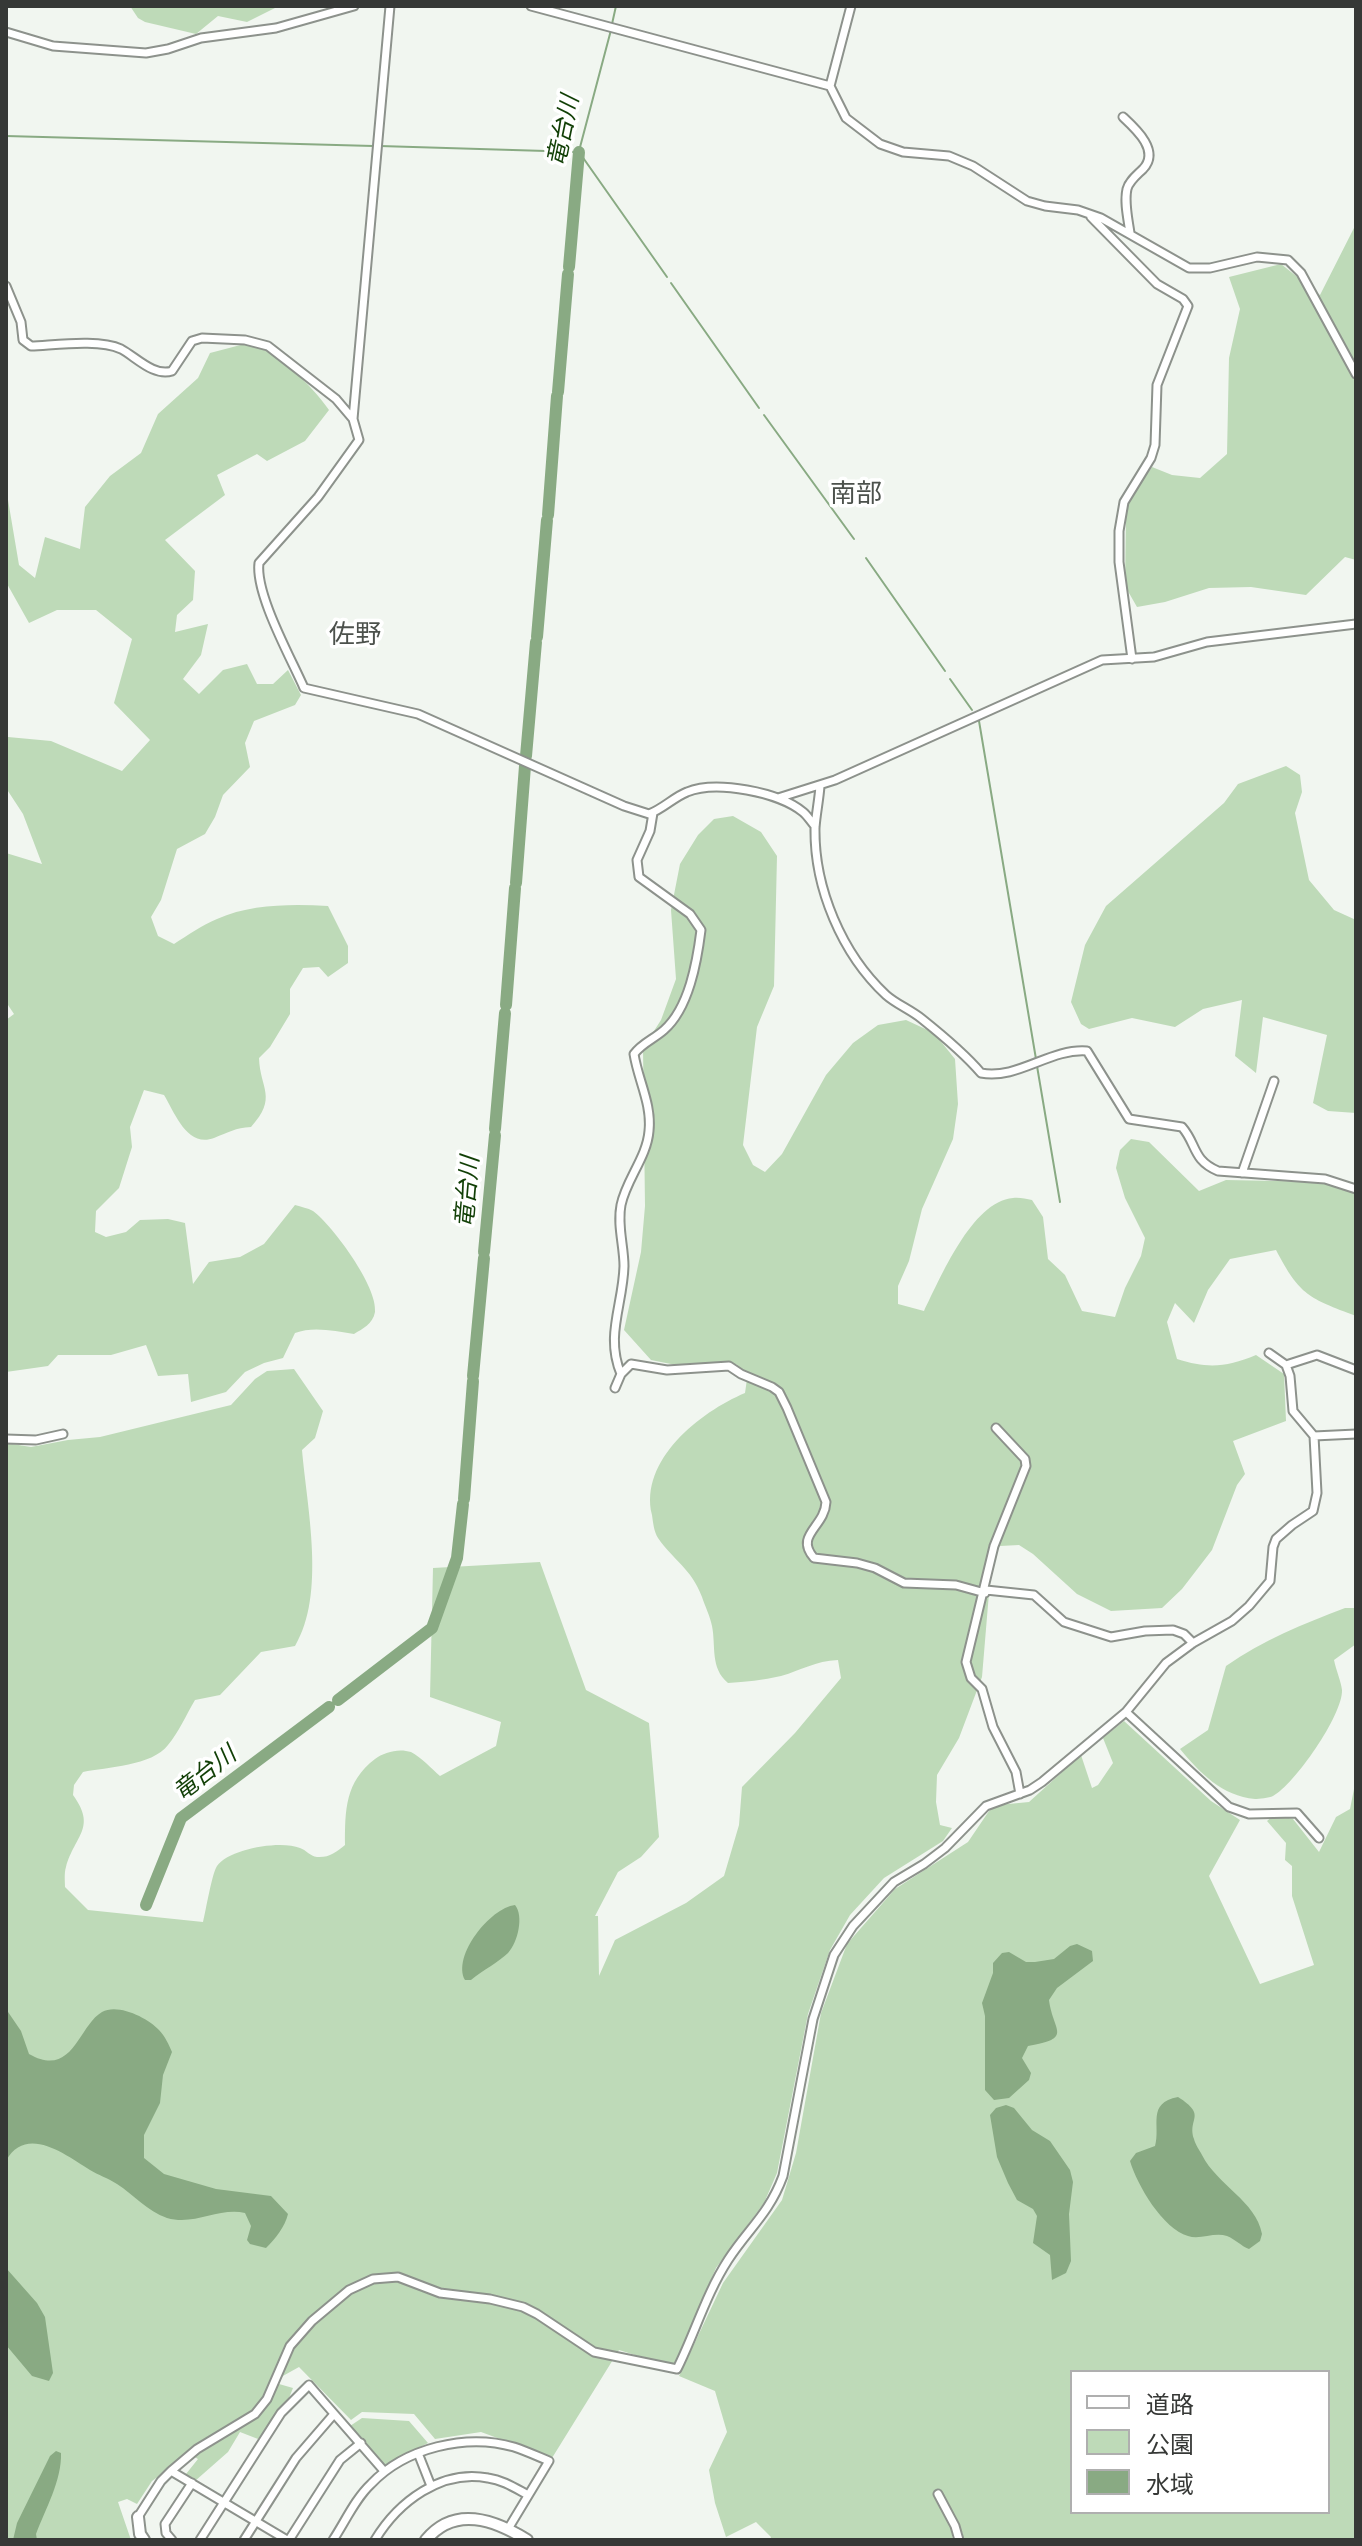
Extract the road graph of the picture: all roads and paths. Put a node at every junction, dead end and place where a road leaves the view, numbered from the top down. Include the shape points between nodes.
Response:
1 (354, 6) edge
2 (380, 6) edge
3 (390, 6) edge
4 (531, 6) edge
5 (851, 6) edge
6 (6, 32) edge
7 (830, 86) junction
8 (1123, 117) dead end
9 (1087, 212) junction
10 (1130, 233) junction
11 (6, 286) edge
12 (1356, 374) edge
13 (353, 419) junction
14 (1356, 624) edge
15 (1132, 659) junction
16 (820, 786) junction
17 (776, 799) junction
18 (653, 813) junction
19 (815, 826) junction
20 (1274, 1081) dead end
21 (1242, 1173) junction
22 (1356, 1189) edge
23 (1269, 1353) dead end
24 (1286, 1365) junction
25 (1356, 1370) edge
26 (621, 1374) junction
27 (615, 1388) dead end
28 (996, 1428) dead end
29 (63, 1434) dead end
30 (1356, 1434) edge
31 (1314, 1436) junction
32 (6, 1439) edge
33 (985, 1592) junction
34 (1193, 1643) junction
35 (1126, 1712) junction
36 (1020, 1794) junction
37 (1319, 1838) dead end
38 (334, 2414) junction
39 (361, 2443) junction
40 (418, 2453) junction
41 (171, 2471) junction
42 (384, 2471) junction
43 (192, 2483) junction
44 (431, 2486) junction
45 (938, 2494) dead end
46 (528, 2495) junction
47 (223, 2503) junction
48 (138, 2517) joint
49 (254, 2521) junction
50 (508, 2529) junction
51 (144, 2540) edge
52 (172, 2540) edge
53 (200, 2540) edge
54 (244, 2540) edge
55 (288, 2540) edge
56 (333, 2540) edge
57 (375, 2540) edge
58 (426, 2540) edge
59 (527, 2540) edge
60 (959, 2540) edge

1 - 6 street via 276,28 201,38 146,53 53,46
2 - 3 street
3 - 13 street
4 - 7 street
5 - 7 street
7 - 9 street via 839,110 880,144 949,156 1027,201
8 - 10 street via 1150,152 1148,164 1127,191
9 - 10 street
9 - 15 street via 1157,284 1188,306 1157,385 1151,458 1124,502 1119,562
10 - 12 street via 1189,268 1257,257 1288,260 1301,273
11 - 13 street via 23,340 31,346 119,348 166,373 192,341 245,340 268,346 292,363
13 - 18 street via 357,445 259,563 258,576 272,616 304,688 418,714 624,806
14 - 15 street via 1207,642
15 - 16 street via 1102,660
16 - 17 street
16 - 19 street
17 - 18 street via 704,787
17 - 19 street via 804,812
18 - 26 street via 637,860 639,877 690,914 701,930 681,1007 664,1030 634,1054 650,1115 649,1135 621,1204 624,1270 614,1357
19 - 21 street via 825,898 870,979 981,1073 1006,1073 1087,1051 1129,1119 1182,1127 1208,1167
20 - 21 street
21 - 22 street via 1325,1179
23 - 24 street
24 - 25 street via 1317,1355
24 - 31 street via 1293,1411
26 - 27 street
26 - 33 street via 631,1364 667,1370 729,1366 772,1387 787,1408 826,1502 826,1514 808,1536 814,1558 875,1568 904,1583
28 - 33 street via 1026,1466 994,1546
29 - 32 street
30 - 31 street
31 - 34 street via 1313,1511 1276,1539 1270,1581 1249,1606
33 - 34 street via 1034,1595 1064,1622 1111,1637 1173,1630
33 - 36 street via 966,1656 968,1672 982,1689
34 - 35 street via 1160,1669
35 - 36 street
35 - 37 street via 1229,1807 1249,1814 1297,1813
36 - 41 street via 986,1806 945,1848 894,1882 834,1955 813,2019 779,2186 769,2209 714,2284 677,2369 594,2352 523,2307 440,2293 398,2277 373,2279 349,2290 290,2346 255,2414
38 - 39 street
38 - 47 street via 309,2385 281,2413
38 - 49 street via 296,2458
39 - 42 street
39 - 55 street via 340,2460
40 - 42 street
40 - 44 street
40 - 46 street via 462,2443 515,2447 549,2461
41 - 43 street
41 - 48 street
42 - 56 street
43 - 47 street
43 - 52 street via 165,2524
44 - 46 street via 454,2478 486,2477
44 - 57 street via 402,2506
45 - 60 street
46 - 50 street
47 - 49 street
47 - 53 street
48 - 51 street
49 - 54 street
49 - 55 street
50 - 58 street via 486,2519 462,2519 442,2526
50 - 59 street

